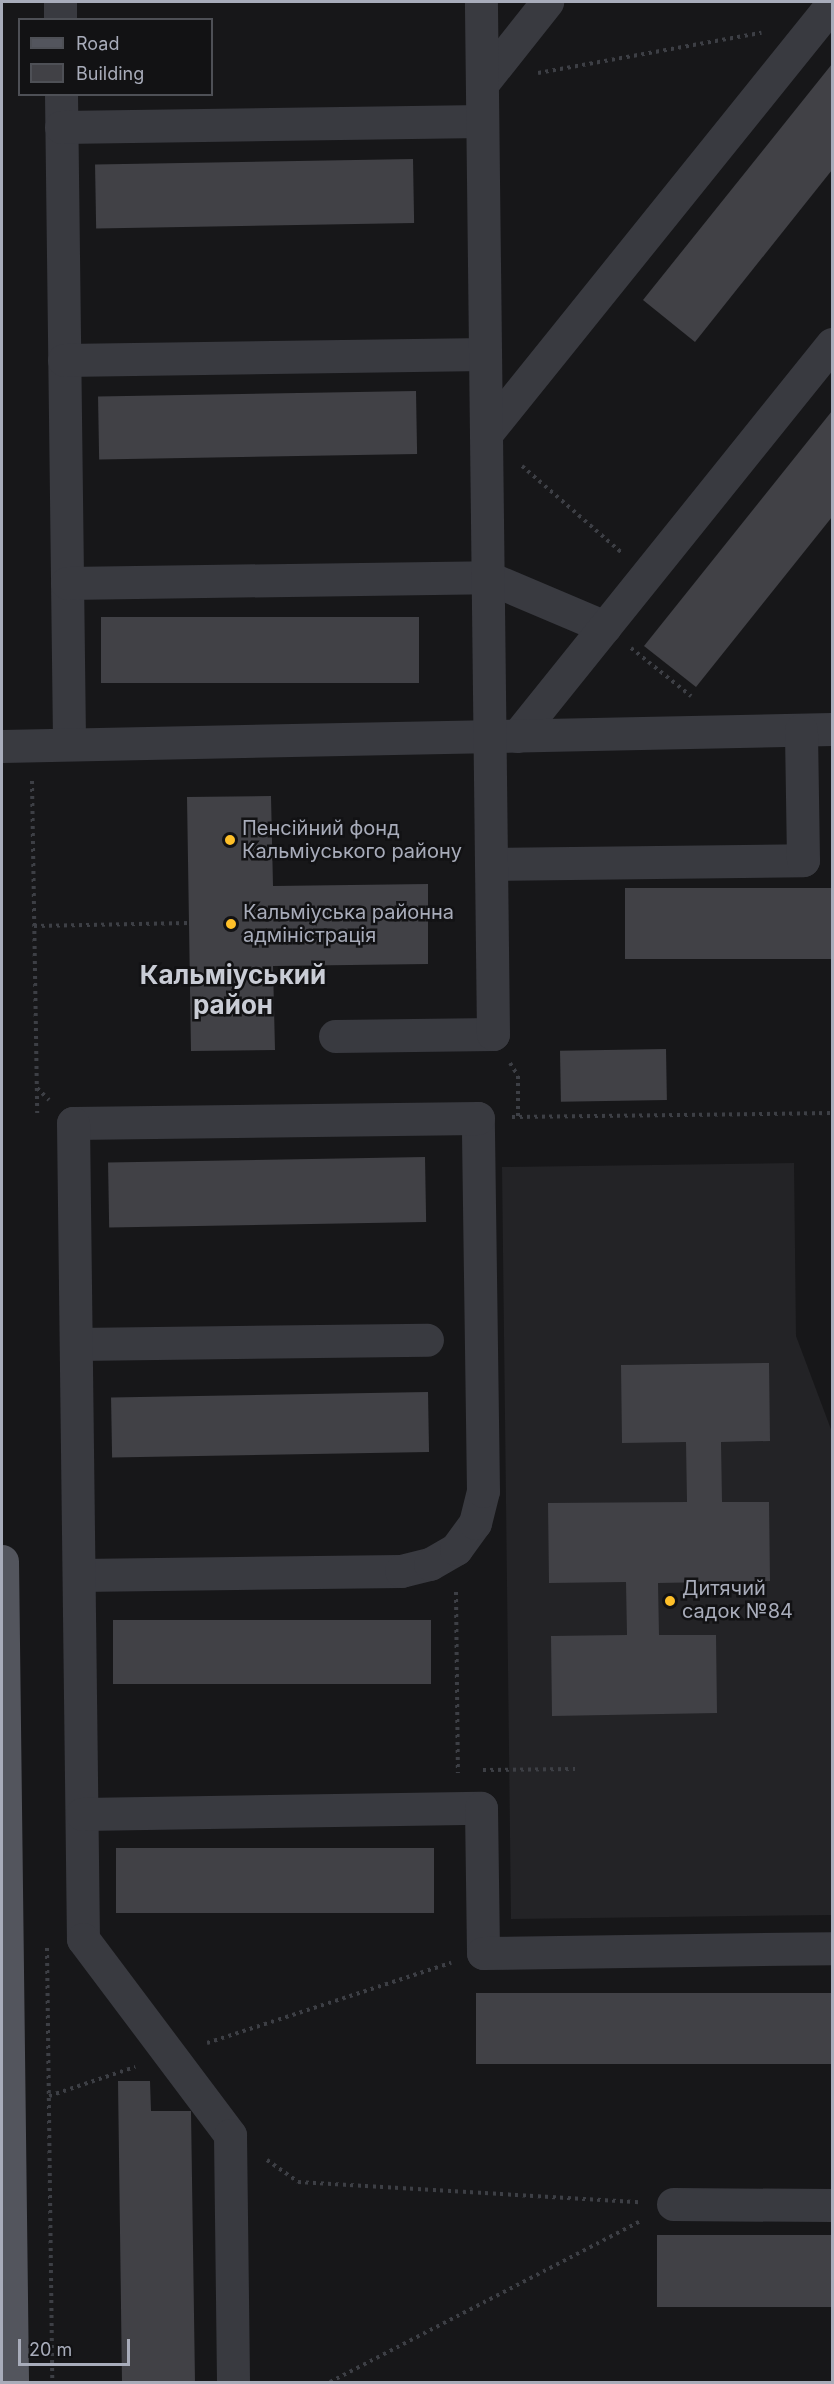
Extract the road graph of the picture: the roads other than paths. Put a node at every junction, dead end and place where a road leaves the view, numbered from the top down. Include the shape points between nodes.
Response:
1 (60, 2) edge
2 (481, 2) edge
3 (547, 2) edge
4 (825, 13) edge
5 (60, 18) edge
6 (482, 84) junction
7 (61, 96) edge
8 (482, 122) junction
9 (61, 127) junction
10 (832, 345) edge
11 (485, 354) junction
12 (64, 360) junction
13 (486, 434) junction
14 (488, 577) junction
15 (67, 583) junction
16 (605, 627) junction
17 (817, 730) edge
18 (503, 736) junction
19 (69, 744) junction
20 (2, 746) edge
21 (491, 864) junction
22 (335, 1036) dead end
23 (427, 1340) dead end
24 (76, 1344) junction
25 (2, 1561) edge
26 (79, 1575) junction
27 (82, 1814) junction
28 (832, 1948) edge
29 (673, 2204) road end
30 (832, 2205) edge
31 (12, 2382) edge
32 (233, 2382) edge

1 - 5 lane
2 - 6 lane
3 - 6 lane
4 - 13 lane
6 - 8 lane
7 - 9 lane
8 - 9 lane
8 - 11 lane
9 - 12 lane
10 - 16 lane
11 - 12 lane
11 - 13 lane
12 - 15 lane
13 - 14 lane
14 - 15 lane
14 - 16 lane
14 - 18 lane
15 - 19 lane
16 - 18 lane
17 - 18 lane
17 - 21 lane via 803,860
18 - 19 lane
18 - 21 lane
19 - 20 lane
21 - 22 lane via 493,1034
23 - 24 lane
24 - 26 lane
24 - 26 lane via 73,1123 478,1118 483,1491 475,1523 456,1549 430,1564 401,1571
25 - 31 main road
26 - 27 lane
27 - 28 lane via 481,1808 483,1953
27 - 32 lane via 83,1939 230,2135
29 - 30 lane

